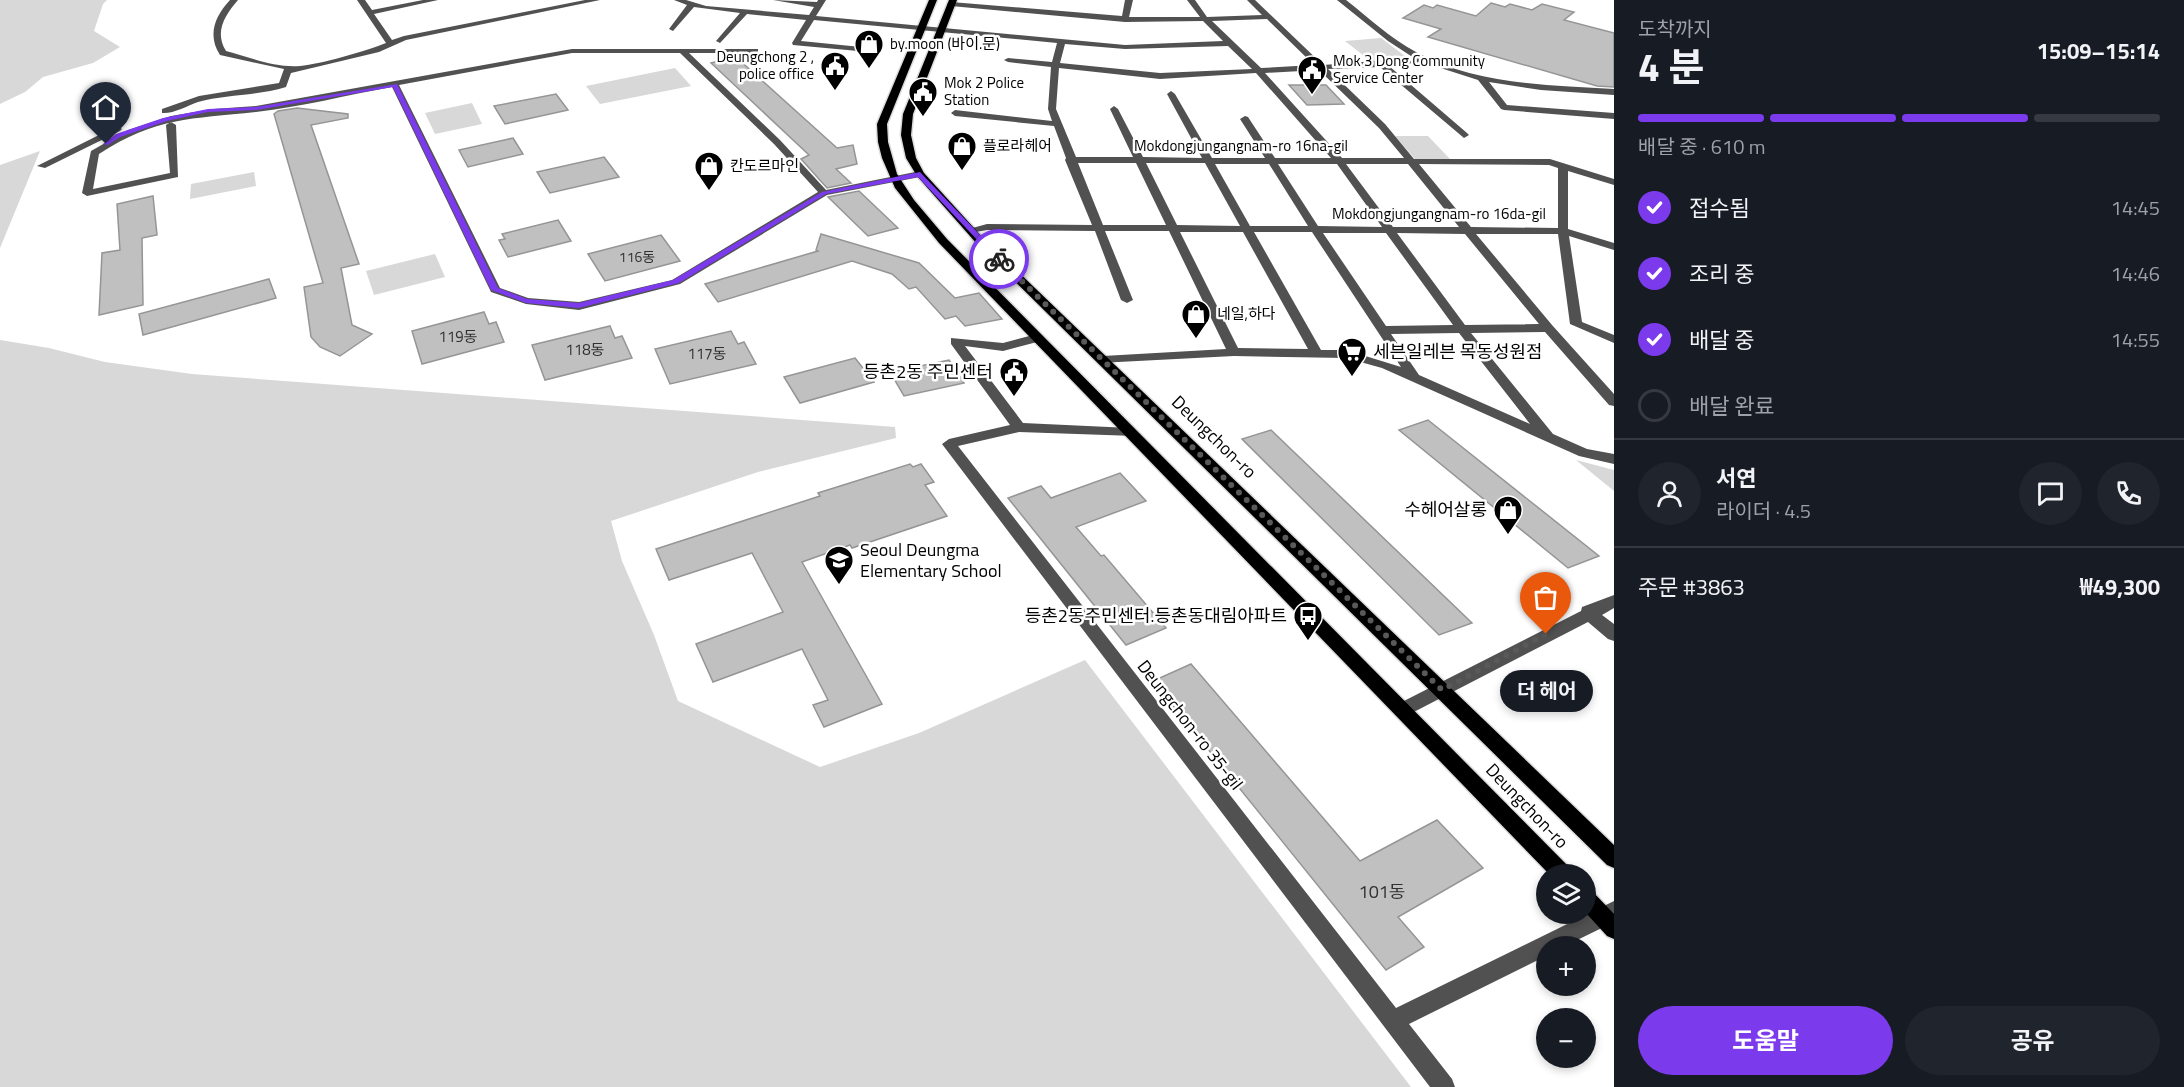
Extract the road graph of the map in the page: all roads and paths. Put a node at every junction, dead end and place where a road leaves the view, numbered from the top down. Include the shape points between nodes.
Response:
1 (234, 0) edge
2 (361, 0) edge
3 (434, 0) edge
4 (596, 0) edge
5 (678, 0) edge
6 (777, 0) edge
7 (933, 0) edge
8 (1040, 0) edge
9 (1129, 0) edge
10 (1191, 0) edge
11 (1251, 0) edge
12 (1341, 0) edge
13 (820, 2) edge
14 (952, 2) edge
15 (691, 5) junction
16 (746, 12) junction
17 (1036, 12) junction
18 (370, 13) junction
19 (1267, 16) junction
20 (811, 17) junction
21 (1205, 19) junction
22 (1125, 20) junction
23 (921, 28) junction
24 (673, 29) dead end
25 (942, 30) junction
26 (720, 41) dead end
27 (1061, 42) junction
28 (390, 43) junction
29 (1231, 43) junction
30 (858, 49) dead end
31 (682, 51) junction
32 (755, 51) dead end
33 (1423, 59) junction
34 (1008, 60) dead end
35 (1382, 64) junction
36 (1055, 66) junction
37 (1322, 67) junction
38 (298, 68) junction
39 (1258, 70) junction
40 (1480, 77) junction
41 (395, 85) junction
42 (1614, 92) edge
43 (1171, 94) dead end
44 (1114, 109) dead end
45 (955, 113) dead end
46 (1614, 116) edge
47 (1245, 119) dead end
48 (1057, 124) junction
49 (171, 126) dead end
50 (1464, 135) dead end
51 (1070, 160) junction
52 (1140, 161) junction
53 (1208, 161) junction
54 (1271, 161) junction
55 (1340, 162) junction
56 (1412, 162) junction
57 (42, 166) dead end
58 (1563, 167) junction
59 (920, 174) junction
60 (894, 178) junction
61 (1614, 182) edge
62 (824, 193) junction
63 (1097, 228) junction
64 (1174, 228) junction
65 (1246, 229) junction
66 (970, 230) junction
67 (1315, 230) junction
68 (1392, 230) junction
69 (1468, 231) junction
70 (1563, 231) junction
71 (1614, 247) edge
72 (1127, 300) dead end
73 (1548, 328) junction
74 (1462, 329) junction
75 (1383, 330) junction
76 (1037, 338) junction
77 (1614, 338) edge
78 (1234, 352) junction
79 (1317, 354) junction
80 (1102, 360) junction
81 (1414, 377) junction
82 (1614, 402) edge
83 (1019, 427) junction
84 (1130, 433) junction
85 (1549, 438) junction
86 (1614, 459) edge
87 (1614, 601) edge
88 (1588, 612) junction
89 (1614, 634) edge
90 (1442, 690) junction
91 (1402, 710) junction
92 (1614, 858) edge
93 (1552, 864) edge
94 (1596, 907) edge
95 (1610, 919) edge
96 (1393, 1021) junction
97 (1444, 1087) edge

1 - 38 street via 219,18 216,42 223,53
2 - 18 street
3 - 18 street
4 - 28 street
5 - 15 street
6 - 13 street
7 - 23 main road, Deungchon-ro
8 - 17 street
9 - 22 street
10 - 21 street
11 - 19 street
12 - 33 street
13 - 20 street
14 - 17 street
14 - 25 main road, Deungchon-ro
15 - 16 street
15 - 24 street
16 - 20 street
16 - 26 street
17 - 22 street via 1083,12
18 - 28 street
19 - 21 street
19 - 37 street
20 - 23 street
20 - 30 street via 796,44
21 - 22 street
21 - 29 street
23 - 25 street
23 - 60 main road, Deungchon-ro via 882,124 881,145
25 - 27 street
25 - 59 main road, Deungchon-ro via 908,114 906,135 911,158
27 - 29 street via 1143,47
27 - 36 street
28 - 38 street via 365,53
29 - 39 street
31 - 32 street
31 - 41 street via 572,51
31 - 62 street
33 - 35 street
33 - 40 street
34 - 36 street
35 - 37 street
35 - 50 street
36 - 39 street via 1160,76
36 - 48 street via 1052,110
37 - 39 street
37 - 56 street
38 - 57 street via 287,71 283,85 199,99 103,134
39 - 55 street
40 - 42 street via 1504,83
40 - 46 street via 1504,107
41 - 49 street via 256,109 208,110 118,135 94,153 87,193 175,175
41 - 62 street via 495,290 526,301 579,306 676,282
43 - 53 street
44 - 52 street
45 - 48 street
47 - 54 street, Mokdongjungangnam-ro 16da-gil
48 - 51 street
51 - 52 street, Mokdongjungangnam-ro 16na-gil
51 - 63 street
52 - 53 street, Mokdongjungangnam-ro 16na-gil
52 - 64 street
53 - 54 street, Mokdongjungangnam-ro 16na-gil
53 - 65 street
54 - 55 street, Mokdongjungangnam-ro 16na-gil
54 - 67 street, Mokdongjungangnam-ro 16da-gil
55 - 56 street, Mokdongjungangnam-ro 16na-gil
55 - 68 street
56 - 58 street, Mokdongjungangnam-ro 16na-gil via 1550,162
56 - 69 street
58 - 61 street, Mokdongjungangnam-ro 16na-gil
58 - 70 street, Mokdongjungangnam-ro 16da-gil
59 - 60 street
59 - 66 main road, Deungchon-ro
60 - 62 street
60 - 76 main road, Deungchon-ro via 943,241
63 - 64 street, Mokdongjungangnam-ro 16da-gil
63 - 66 street, Mokdongjungangnam-ro 16da-gil
63 - 72 street
64 - 65 street, Mokdongjungangnam-ro 16da-gil
64 - 78 street
65 - 67 street, Mokdongjungangnam-ro 16da-gil
65 - 79 street
66 - 80 main road, Deungchon-ro
67 - 68 street, Mokdongjungangnam-ro 16da-gil
67 - 75 street
68 - 69 street, Mokdongjungangnam-ro 16da-gil
68 - 74 street
69 - 70 street, Mokdongjungangnam-ro 16da-gil
69 - 73 street
70 - 71 street, Mokdongjungangnam-ro 16da-gil
70 - 77 street, Mokdongjungangnam-ro 16da-gil via 1576,324
73 - 74 street
73 - 82 street
74 - 75 street
74 - 85 street
75 - 81 street
76 - 83 street via 1003,347 955,341
76 - 84 main road, Deungchon-ro
78 - 79 street
78 - 80 street
79 - 81 street via 1346,354
80 - 90 main road, Deungchon-ro
81 - 85 street
83 - 84 street, Deungchon-ro 35-gil
83 - 96 street, Deungchon-ro 35-gil via 949,444
84 - 91 main road, Deungchon-ro
85 - 86 street via 1584,453
87 - 88 street
88 - 89 street
88 - 90 street
90 - 91 street
90 - 92 main road, Deungchon-ro
91 - 93 main road, Deungchon-ro
94 - 95 main road
95 - 96 street
96 - 97 street, Deungchon-ro 35-gil

